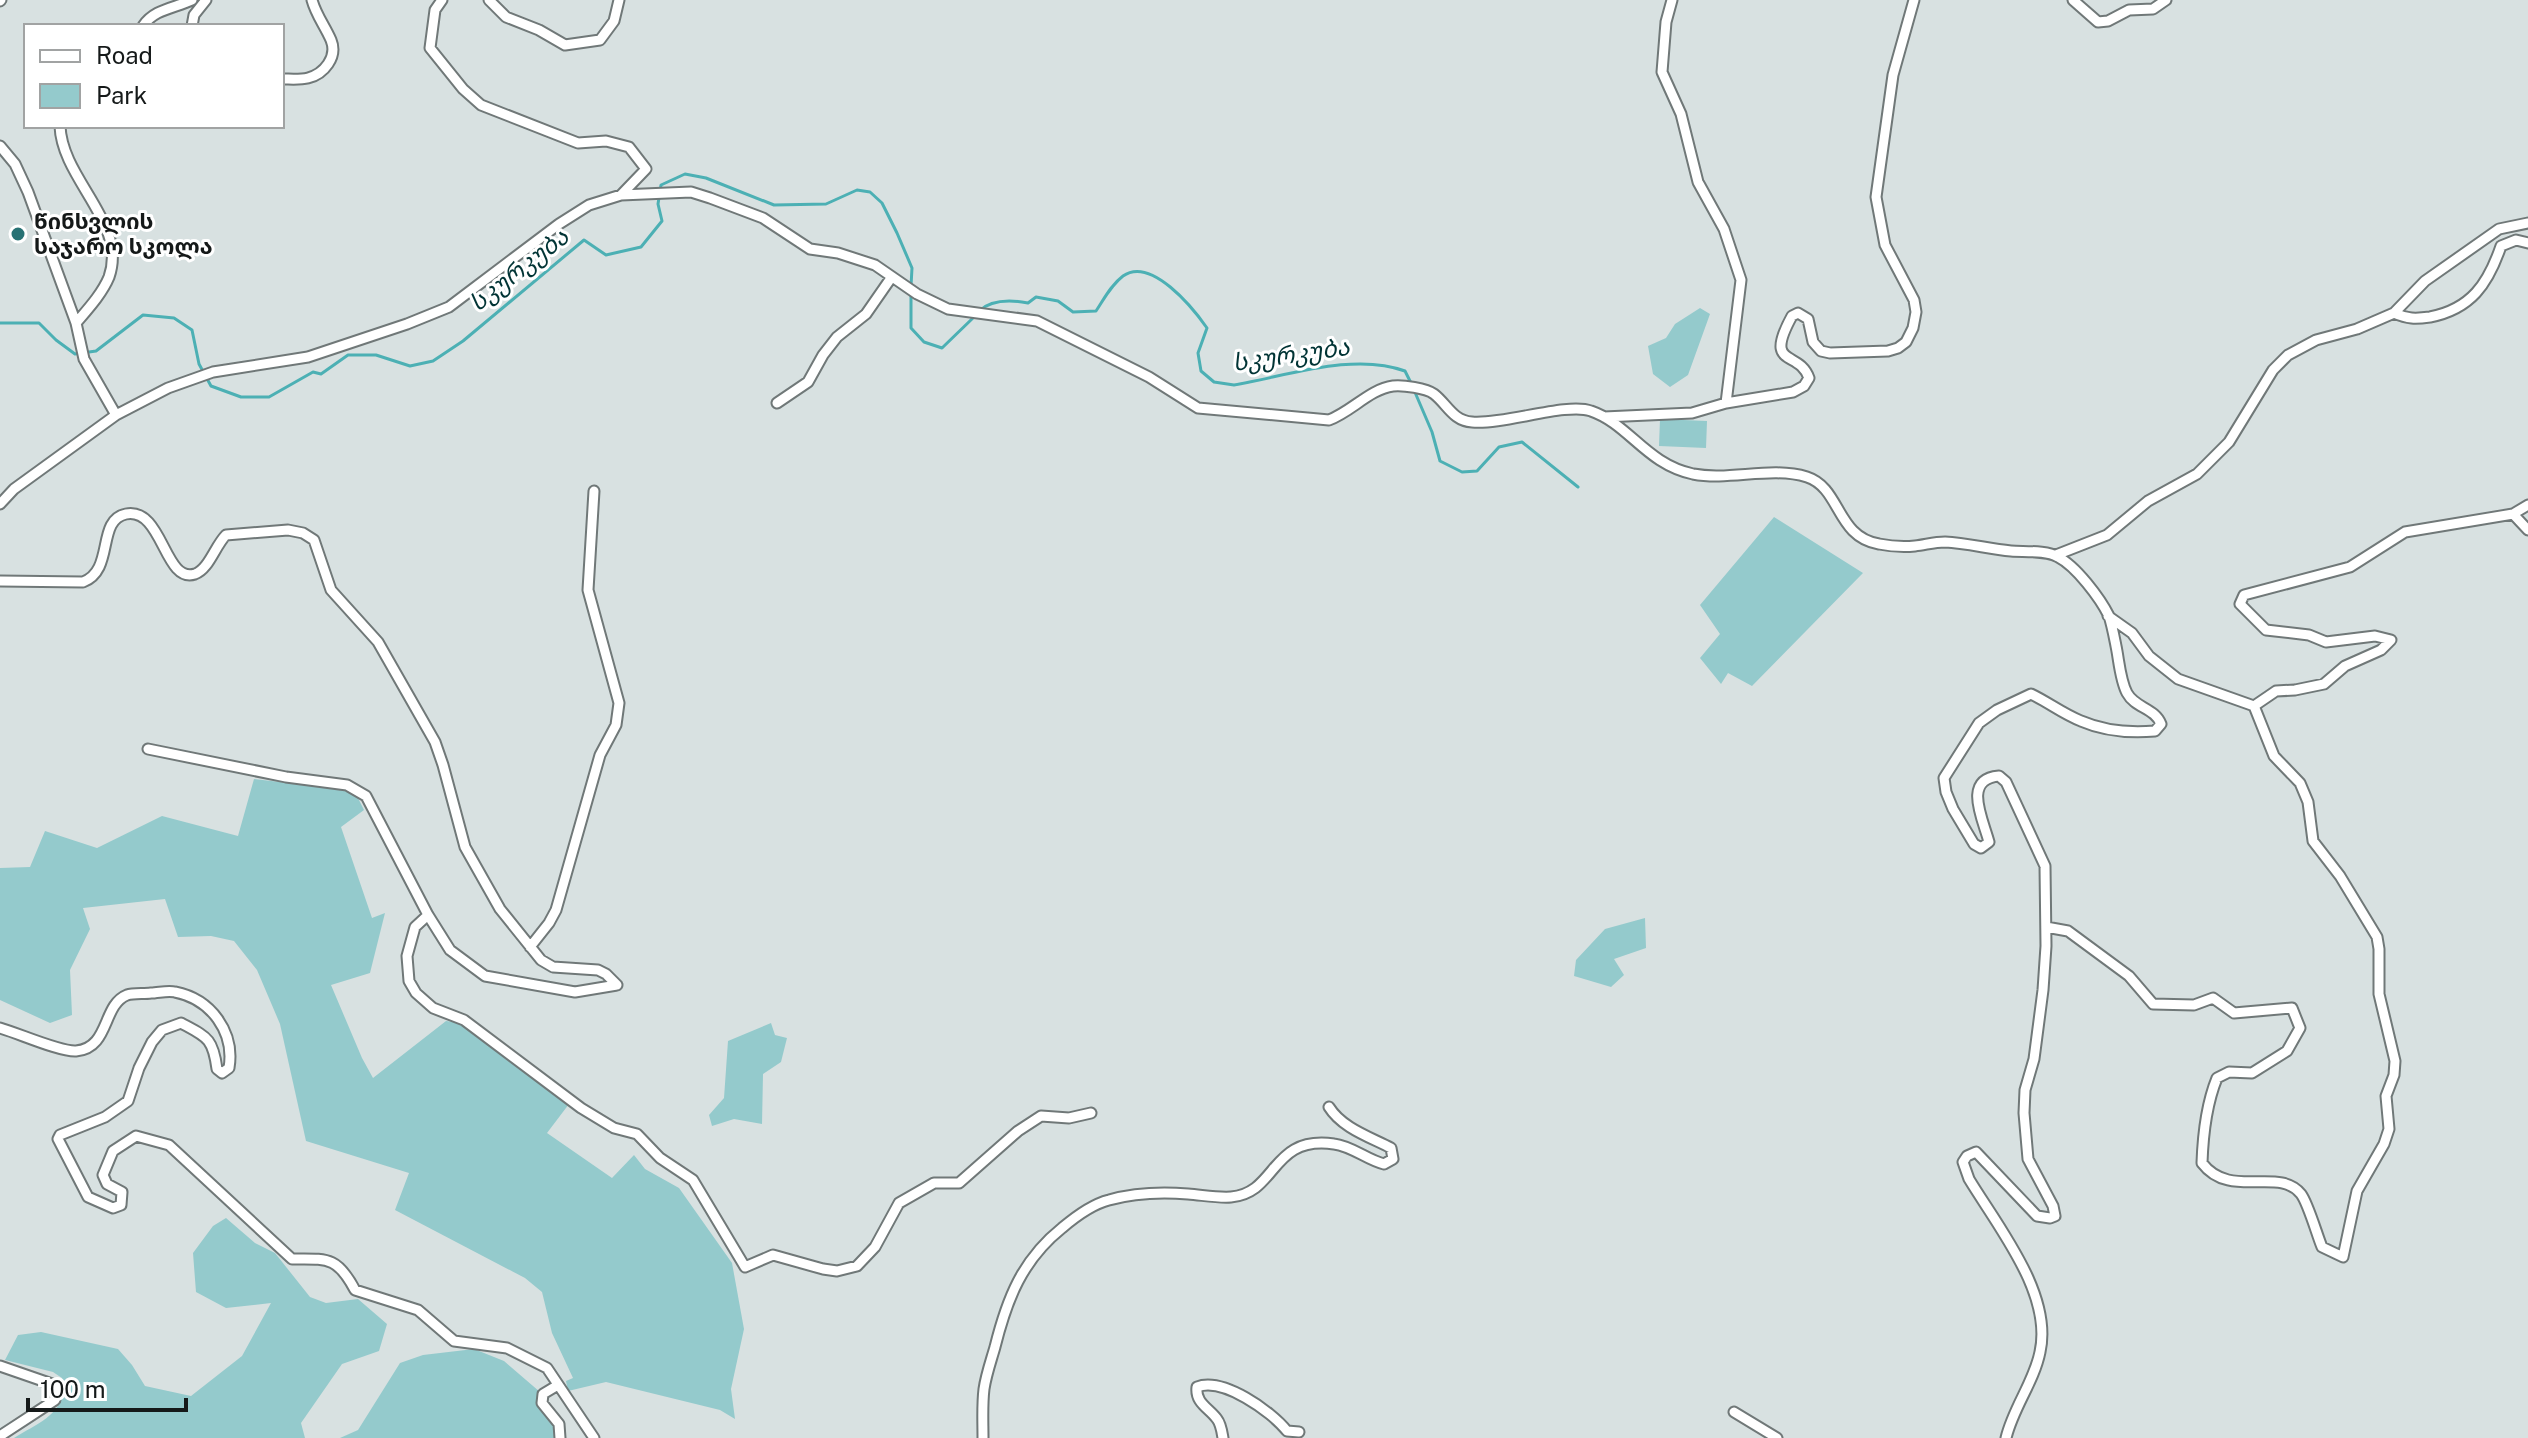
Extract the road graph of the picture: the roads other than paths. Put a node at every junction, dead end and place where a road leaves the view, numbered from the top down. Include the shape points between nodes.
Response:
1 (192, 0) edge
2 (206, 0) edge
3 (312, 0) edge
4 (442, 0) edge
5 (489, 0) edge
6 (619, 0) edge
7 (1672, 0) edge
8 (1914, 0) edge
9 (2073, 0) edge
10 (2166, 0) edge
11 (144, 24) edge
12 (192, 24) edge
13 (284, 79) edge
14 (60, 128) edge
15 (0, 146) edge
16 (621, 195) junction
17 (2528, 223) edge
18 (2528, 243) edge
19 (891, 278) junction
20 (2394, 313) junction
21 (76, 323) junction
22 (777, 403) dead end
23 (1726, 403) junction
24 (116, 415) junction
25 (1604, 417) junction
26 (594, 491) dead end
27 (0, 504) edge
28 (2528, 505) edge
29 (2513, 514) junction
30 (2528, 530) edge
31 (2056, 555) junction
32 (0, 581) edge
33 (2108, 616) junction
34 (2254, 706) junction
35 (148, 749) dead end
36 (428, 915) junction
37 (2046, 927) junction
38 (530, 947) junction
39 (0, 1028) edge
40 (1329, 1107) dead end
41 (1091, 1113) dead end
42 (0, 1366) edge
43 (558, 1385) junction
44 (1734, 1412) dead end
45 (1299, 1432) dead end
46 (0, 1436) edge
47 (560, 1438) edge
48 (594, 1438) edge
49 (983, 1438) edge
50 (1223, 1438) edge
51 (1777, 1438) edge
52 (2006, 1438) edge

1 - 11 street via 159,12
2 - 12 street
3 - 13 street via 333,44 332,59 309,78
4 - 16 street via 435,10 430,48 463,89 481,105 578,143 606,141 629,147 646,169
5 - 6 street via 506,17 565,45 600,40 614,21
7 - 23 street via 1662,72 1681,114 1698,182 1724,229 1741,280
8 - 23 street via 1893,75 1876,197 1885,245 1914,300 1913,328 1898,348 1830,353 1817,349 1808,319 1798,313 1780,344 1788,359 1808,373 1804,386
9 - 10 street via 2098,22 2129,10 2153,9
14 - 21 street via 67,158 104,220 112,247 109,276
15 - 21 street via 28,192
16 - 19 street via 691,192 763,218 810,249 875,265
16 - 24 street via 589,205 559,224 449,307 308,357 192,378
17 - 20 street via 2499,229 2425,281
18 - 20 street via 2516,240 2501,246 2476,295 2452,313 2410,320
19 - 22 street via 866,314 837,337 808,382
19 - 25 street via 948,309 1037,321 1206,410 1329,420 1392,386 1432,392 1469,422 1571,409
20 - 31 street via 2288,355 2229,442 2197,474 2148,501 2107,535
21 - 24 street via 84,359
23 - 25 street via 1692,413
24 - 27 street
25 - 31 street via 1654,458 1691,474 1810,478 1827,490 1842,520 1863,539 1879,544 1948,542
26 - 38 street via 588,590 619,712 600,755 556,910
28 - 29 street
29 - 30 street
29 - 34 street via 2405,532 2350,567 2244,595 2240,604 2266,630 2326,642 2375,636 2391,640 2324,684 2276,691
31 - 33 street via 2081,577
32 - 38 street via 92,579 111,524 130,513 157,532 173,566 184,574 196,573 206,564 226,535 288,530 314,540 331,590 378,642 403,684 439,754 465,847 500,909
33 - 34 street via 2178,679
33 - 37 street via 2125,689 2158,717 2160,728 2124,731 2093,725 2031,694 1979,723 1944,778 1953,809 1981,848 1989,842 1977,797 1980,783 1999,776 2006,782 2045,866
34 - 37 street via 2274,756 2300,783 2313,841 2340,876 2379,949 2379,994 2395,1061 2386,1096 2389,1129 2357,1191 2343,1257 2322,1247 2301,1193 2279,1181 2235,1182 2202,1163 2203,1133 2217,1078 2229,1072 2252,1073 2287,1051 2300,1028 2292,1008 2234,1013 2213,998 2194,1005 2153,1004 2129,976 2068,931
35 - 36 street via 347,785 366,796
36 - 38 street via 450,950 485,976 575,992 617,985 598,970 553,967
36 - 41 street via 415,927 407,956 416,993 433,1008 464,1020 581,1108 614,1128 637,1134 693,1180 745,1267 773,1255 837,1271 857,1266 875,1247 899,1203 934,1183 959,1183 1041,1116
37 - 52 street via 2043,990 2024,1113 2028,1159 2055,1216 2037,1216 1976,1152 1963,1162 2030,1281 2043,1321 2040,1353
39 - 43 street via 77,1051 96,1043 126,996 174,991 203,1003 226,1033 229,1068 222,1073 217,1069 206,1036 181,1023 162,1030 139,1068 128,1101 105,1117 60,1135 88,1197 113,1208 121,1205 122,1192 107,1184 103,1175 113,1151 136,1136 169,1145 292,1259 326,1259 345,1270 355,1290 418,1310 454,1341 507,1348 547,1368
40 - 49 street via 1346,1125 1391,1148 1393,1159 1384,1164 1338,1144 1295,1147 1259,1186 1245,1193 1144,1194 1107,1200 1053,1235 1030,1259 1003,1314 984,1388
42 - 46 street via 52,1384 56,1394 55,1400
43 - 47 street via 543,1394 542,1403 559,1424
43 - 48 street
44 - 51 street
45 - 50 street via 1287,1431 1236,1392 1197,1387 1201,1403 1219,1421

